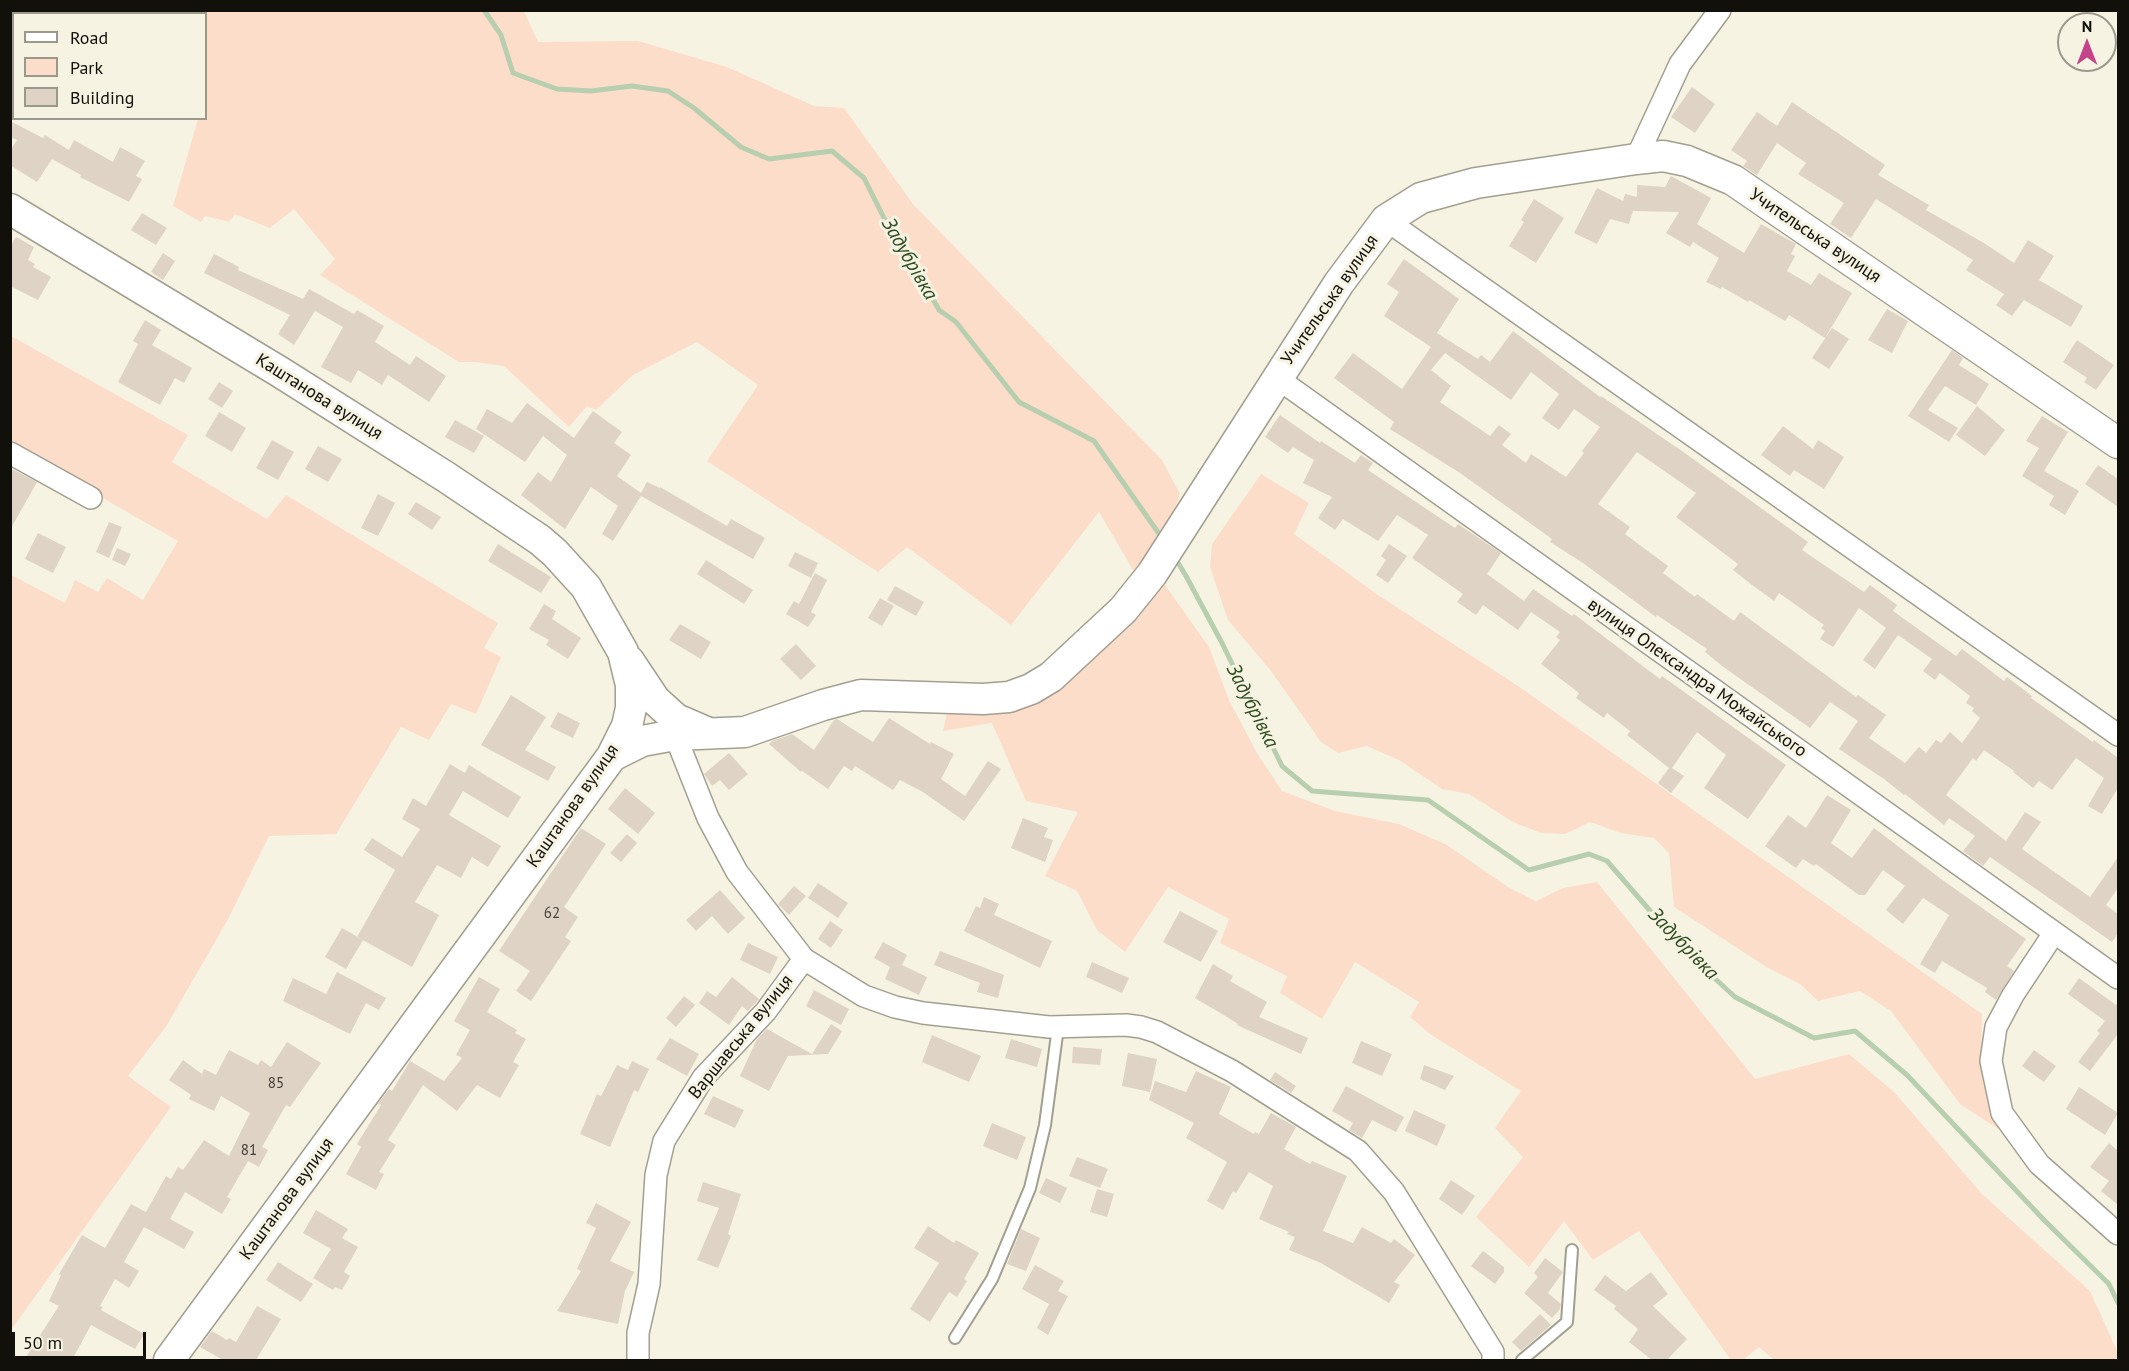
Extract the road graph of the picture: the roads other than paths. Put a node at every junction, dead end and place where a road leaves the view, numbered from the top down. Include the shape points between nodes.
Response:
1 (1720, 10) edge
2 (1636, 159) junction
3 (10, 209) edge
4 (1386, 220) junction
5 (1277, 378) junction
6 (2118, 443) edge
7 (10, 453) edge
8 (91, 498) dead end
9 (623, 652) junction
10 (709, 733) junction
11 (675, 735) junction
12 (2118, 735) edge
13 (612, 756) junction
14 (2055, 933) junction
15 (804, 959) junction
16 (2118, 978) edge
17 (1058, 1027) junction
18 (2118, 1234) edge
19 (1572, 1250) dead end
20 (955, 1338) dead end
21 (170, 1360) edge
22 (639, 1360) edge
23 (1493, 1360) edge
24 (1521, 1360) edge

1 - 2 street via 1680,64
2 - 4 main road, Учительська вулиця via 1476,183 1421,198
2 - 6 main road, Учительська вулиця via 1663,156 1687,161 1732,180
3 - 9 main road, Каштанова вулиця via 290,378 540,540 586,587
4 - 5 main road, Учительська вулиця
4 - 12 street
5 - 10 main road, Учительська вулиця via 1152,574 1123,610 1051,677 1008,697 861,695 745,732
5 - 14 street, вулиця Олександра Можайського
7 - 8 street
9 - 10 main road via 655,700 676,719
9 - 13 main road, Каштанова вулиця via 631,686 631,708
10 - 11 main road, Учительська вулиця
11 - 13 main road, Учительська вулиця via 642,741
11 - 15 street via 708,818 737,872
13 - 21 main road, Каштанова вулиця
14 - 16 street, вулиця Олександра Можайського
14 - 18 street via 1996,1027 1991,1061 2002,1113 2008,1122 2039,1164
15 - 17 street via 864,996 895,1007
15 - 22 street, Варшавська вулиця via 766,1011 703,1078 664,1141 656,1174 649,1284 639,1333
17 - 20 lane via 1045,1125 1030,1188 992,1279
17 - 23 street via 1126,1025 1157,1032 1232,1071 1358,1151 1394,1192 1492,1352
19 - 24 lane via 1567,1322

